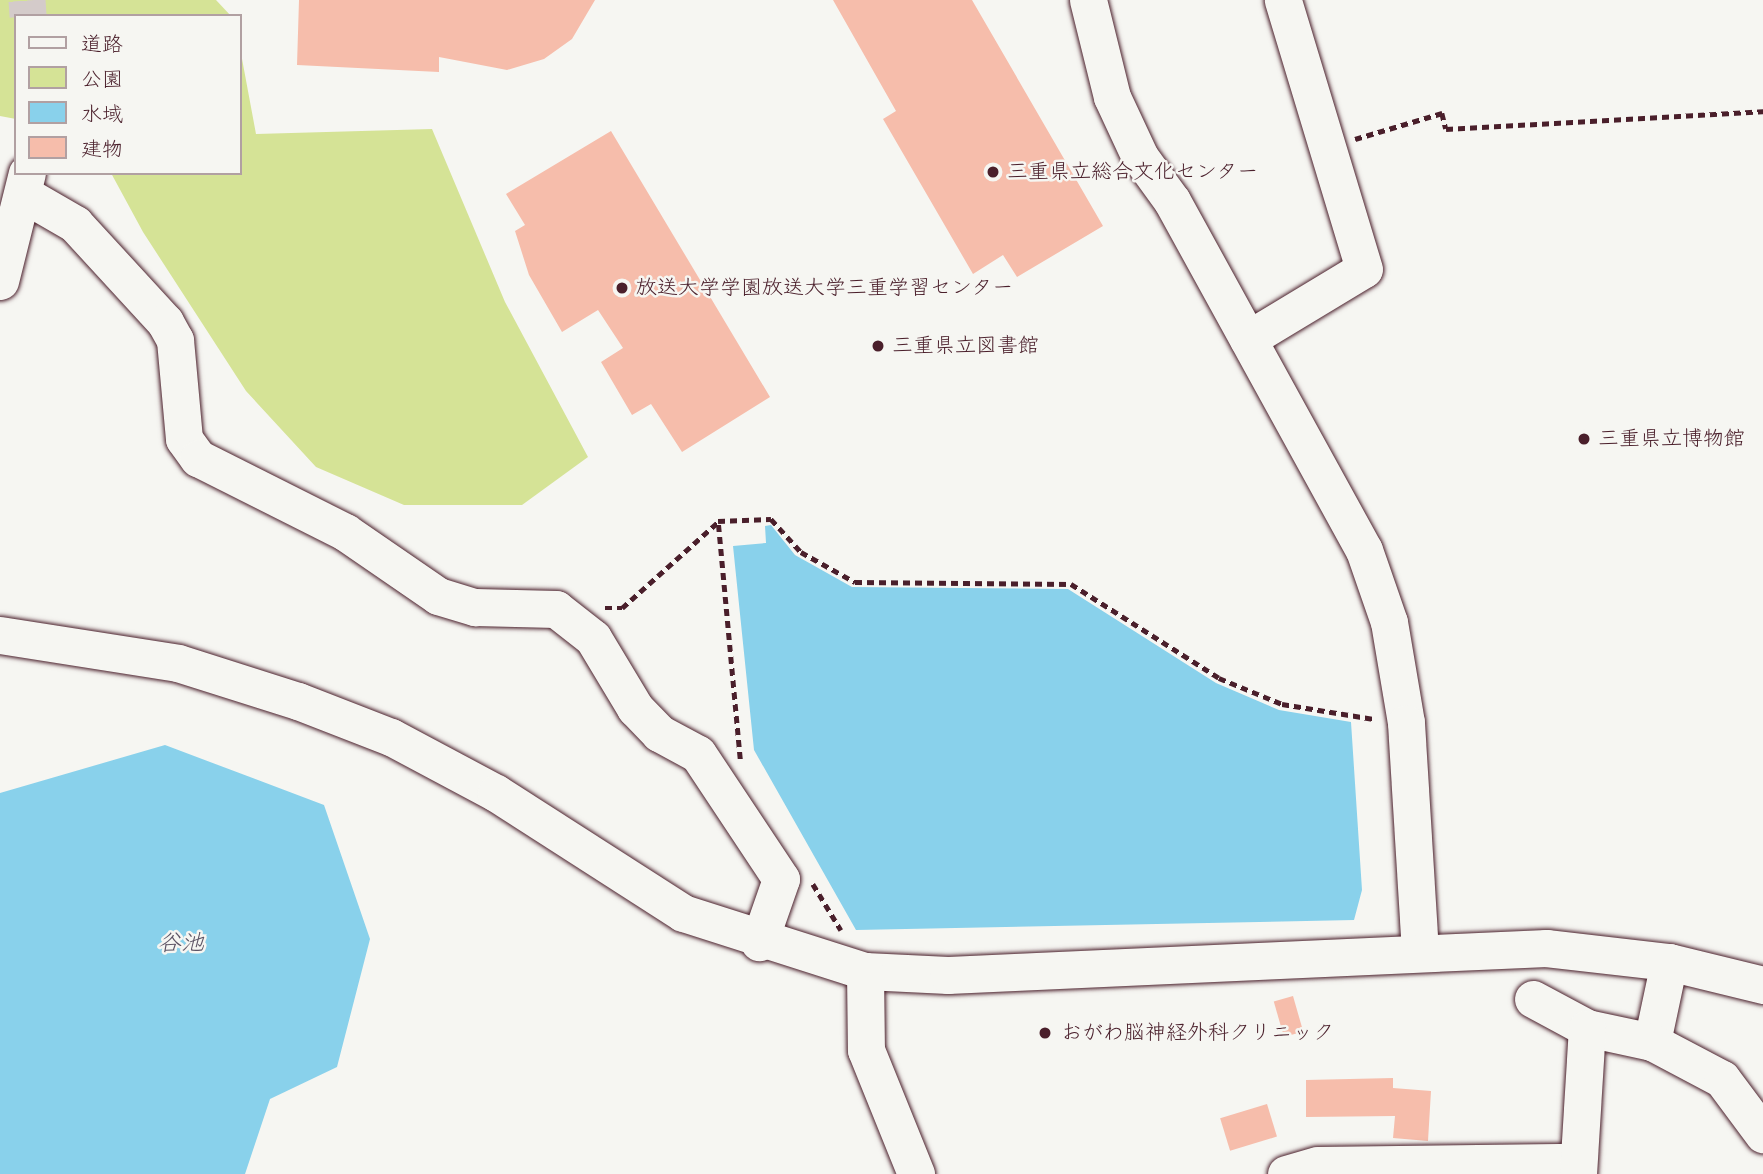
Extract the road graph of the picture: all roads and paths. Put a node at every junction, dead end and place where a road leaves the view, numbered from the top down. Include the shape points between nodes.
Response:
1 (1088, 0) edge
2 (1283, 0) edge
3 (1763, 111) edge
4 (1326, 151) junction
5 (26, 184) edge
6 (0, 281) edge
7 (1248, 339) junction
8 (718, 521) junction
9 (556, 610) junction
10 (0, 635) edge
11 (1406, 723) junction
12 (747, 774) dead end
13 (809, 878) dead end
14 (758, 942) junction
15 (1420, 952) junction
16 (1669, 962) junction
17 (865, 971) junction
18 (1763, 985) edge
19 (1533, 999) dead end
20 (1587, 1028) junction
21 (1652, 1042) junction
22 (1763, 1134) edge
23 (1578, 1168) edge
24 (916, 1174) edge
25 (1286, 1174) edge

1 - 7 street via 1112,97
2 - 4 street
3 - 4 path via 1446,129 1442,113 1394,122
4 - 7 street via 1364,269
5 - 6 street
5 - 9 street via 75,224 165,322 175,340 184,439 198,458 345,532 438,596 475,607
7 - 11 street via 1364,550 1389,622
8 - 9 path via 622,608
8 - 11 path via 771,519 801,552 855,582 1071,584 1219,678 1282,704
8 - 12 path via 740,762
9 - 14 street via 593,638 635,708 659,733 698,754 781,878
10 - 14 street via 178,663 391,737 496,793 682,913
11 - 15 street
13 - 17 path
14 - 17 street
15 - 16 street via 1546,948
15 - 17 street via 948,975
16 - 18 street
16 - 21 street
17 - 24 street via 866,1050
19 - 20 street
20 - 21 street
20 - 23 street
21 - 22 street via 1722,1079
23 - 25 street via 1318,1165

